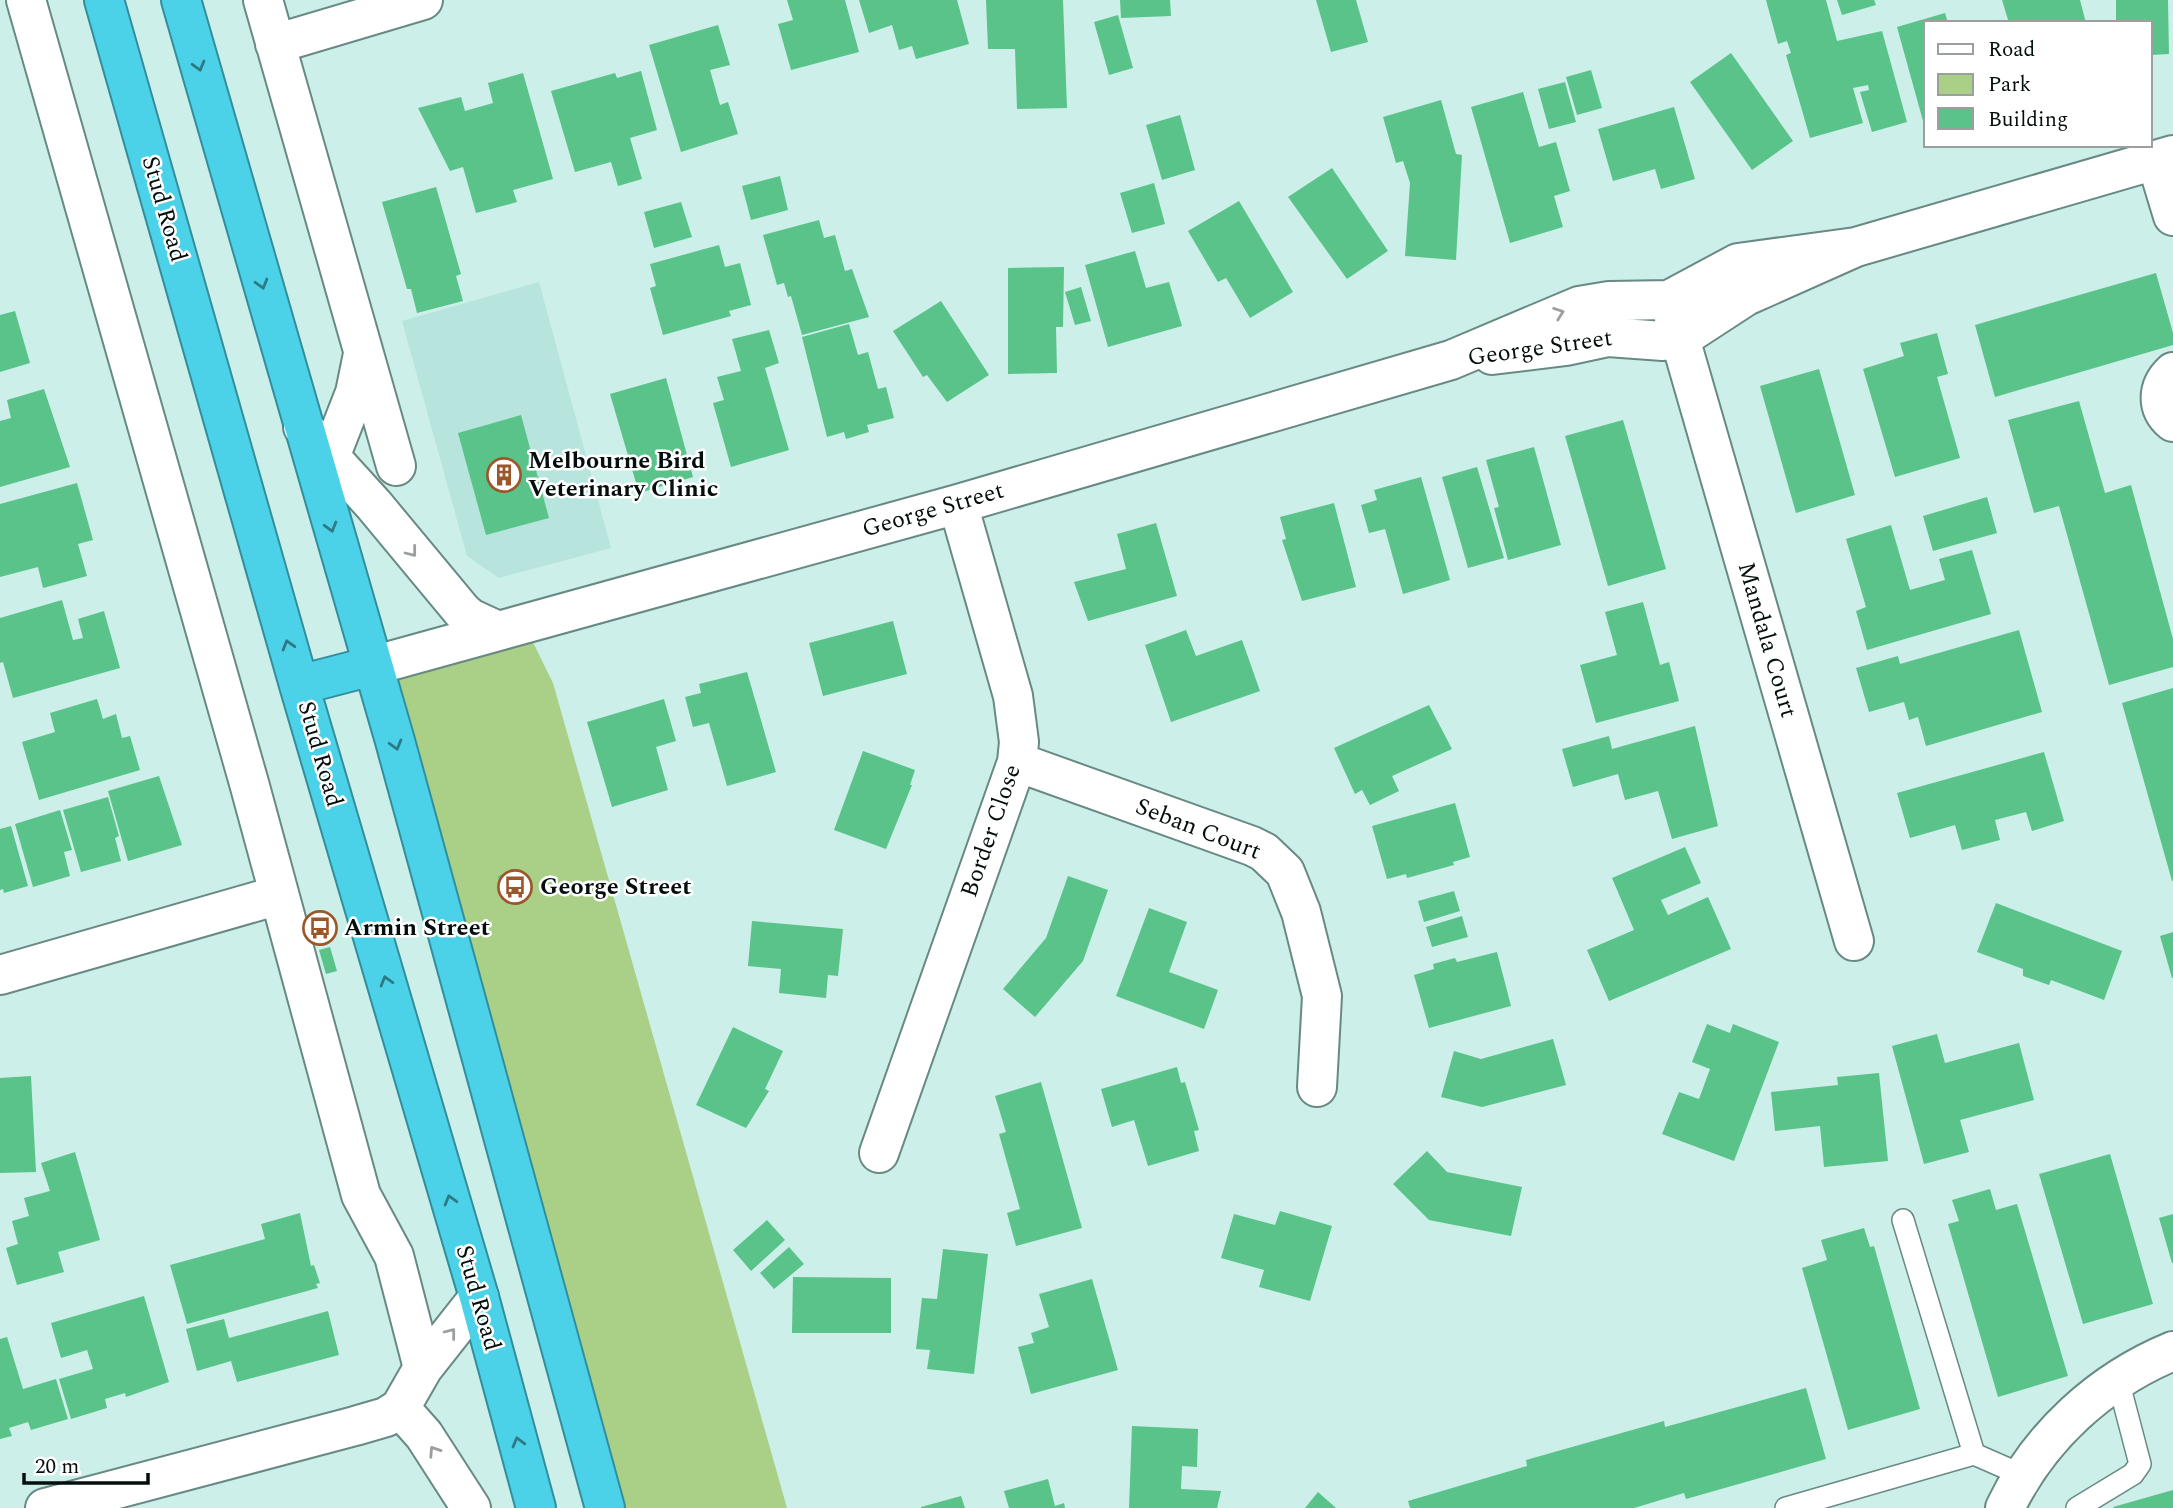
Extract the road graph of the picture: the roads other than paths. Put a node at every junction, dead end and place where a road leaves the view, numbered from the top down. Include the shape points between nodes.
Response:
1 (26, 0) edge
2 (104, 0) edge
3 (181, 0) edge
4 (263, 0) edge
5 (423, 0) edge
6 (275, 44) junction
7 (2164, 158) edge
8 (2173, 216) edge
9 (1856, 247) junction
10 (1669, 300) junction
11 (1680, 339) junction
12 (363, 354) junction
13 (1451, 360) junction
14 (2173, 372) edge
15 (2173, 422) edge
16 (396, 466) dead end
17 (325, 469) junction
18 (958, 504) junction
19 (496, 630) junction
20 (372, 666) junction
21 (299, 685) junction
22 (1017, 762) junction
23 (279, 895) junction
24 (1854, 941) dead end
25 (0, 975) edge
26 (1317, 1087) dead end
27 (879, 1153) dead end
28 (1903, 1220) dead end
29 (479, 1297) junction
30 (2173, 1351) edge
31 (424, 1368) junction
32 (2118, 1380) junction
33 (400, 1408) junction
34 (1974, 1454) junction
35 (2022, 1475) junction
36 (45, 1508) edge
37 (471, 1508) edge
38 (536, 1508) edge
39 (604, 1508) edge
40 (1786, 1508) edge
41 (2005, 1508) edge
42 (2077, 1508) edge

1 - 23 street
21 -> 2 highway, Stud Road
3 -> 17 highway via 303,427
4 - 6 street
5 - 6 street
6 - 12 street
7 - 8 street
7 - 9 street, George Street
9 - 10 street, George Street via 1738,263
9 - 11 street, George Street via 1746,296
10 - 11 street, Mandala Court
13 -> 10 street, George Street via 1579,306
11 - 13 street, George Street via 1608,337
11 - 24 street, Mandala Court
12 - 16 street
12 - 17 street via 355,393
13 - 18 street, George Street
14 - 15 street via 2165,381 2160,402
17 -> 19 street via 470,618
17 -> 20 highway
18 - 19 street, George Street
18 - 22 street, Border Close via 1013,696
19 - 20 street, George Street
20 - 21 highway
20 -> 39 highway
29 -> 21 highway, Stud Road
22 - 26 street, Seban Court via 1252,846 1285,872 1299,904 1322,996
22 - 27 street, Border Close
23 - 25 street
23 - 31 street via 361,1195 394,1256
28 - 34 lane
31 -> 29 street
38 -> 29 highway, Stud Road
30 - 32 street
31 - 33 street
32 - 35 street via 2060,1427
32 - 42 lane via 2140,1464 2133,1474
33 - 36 street via 355,1426
37 -> 33 street via 424,1435
34 - 35 lane
34 - 40 lane
35 - 41 street

